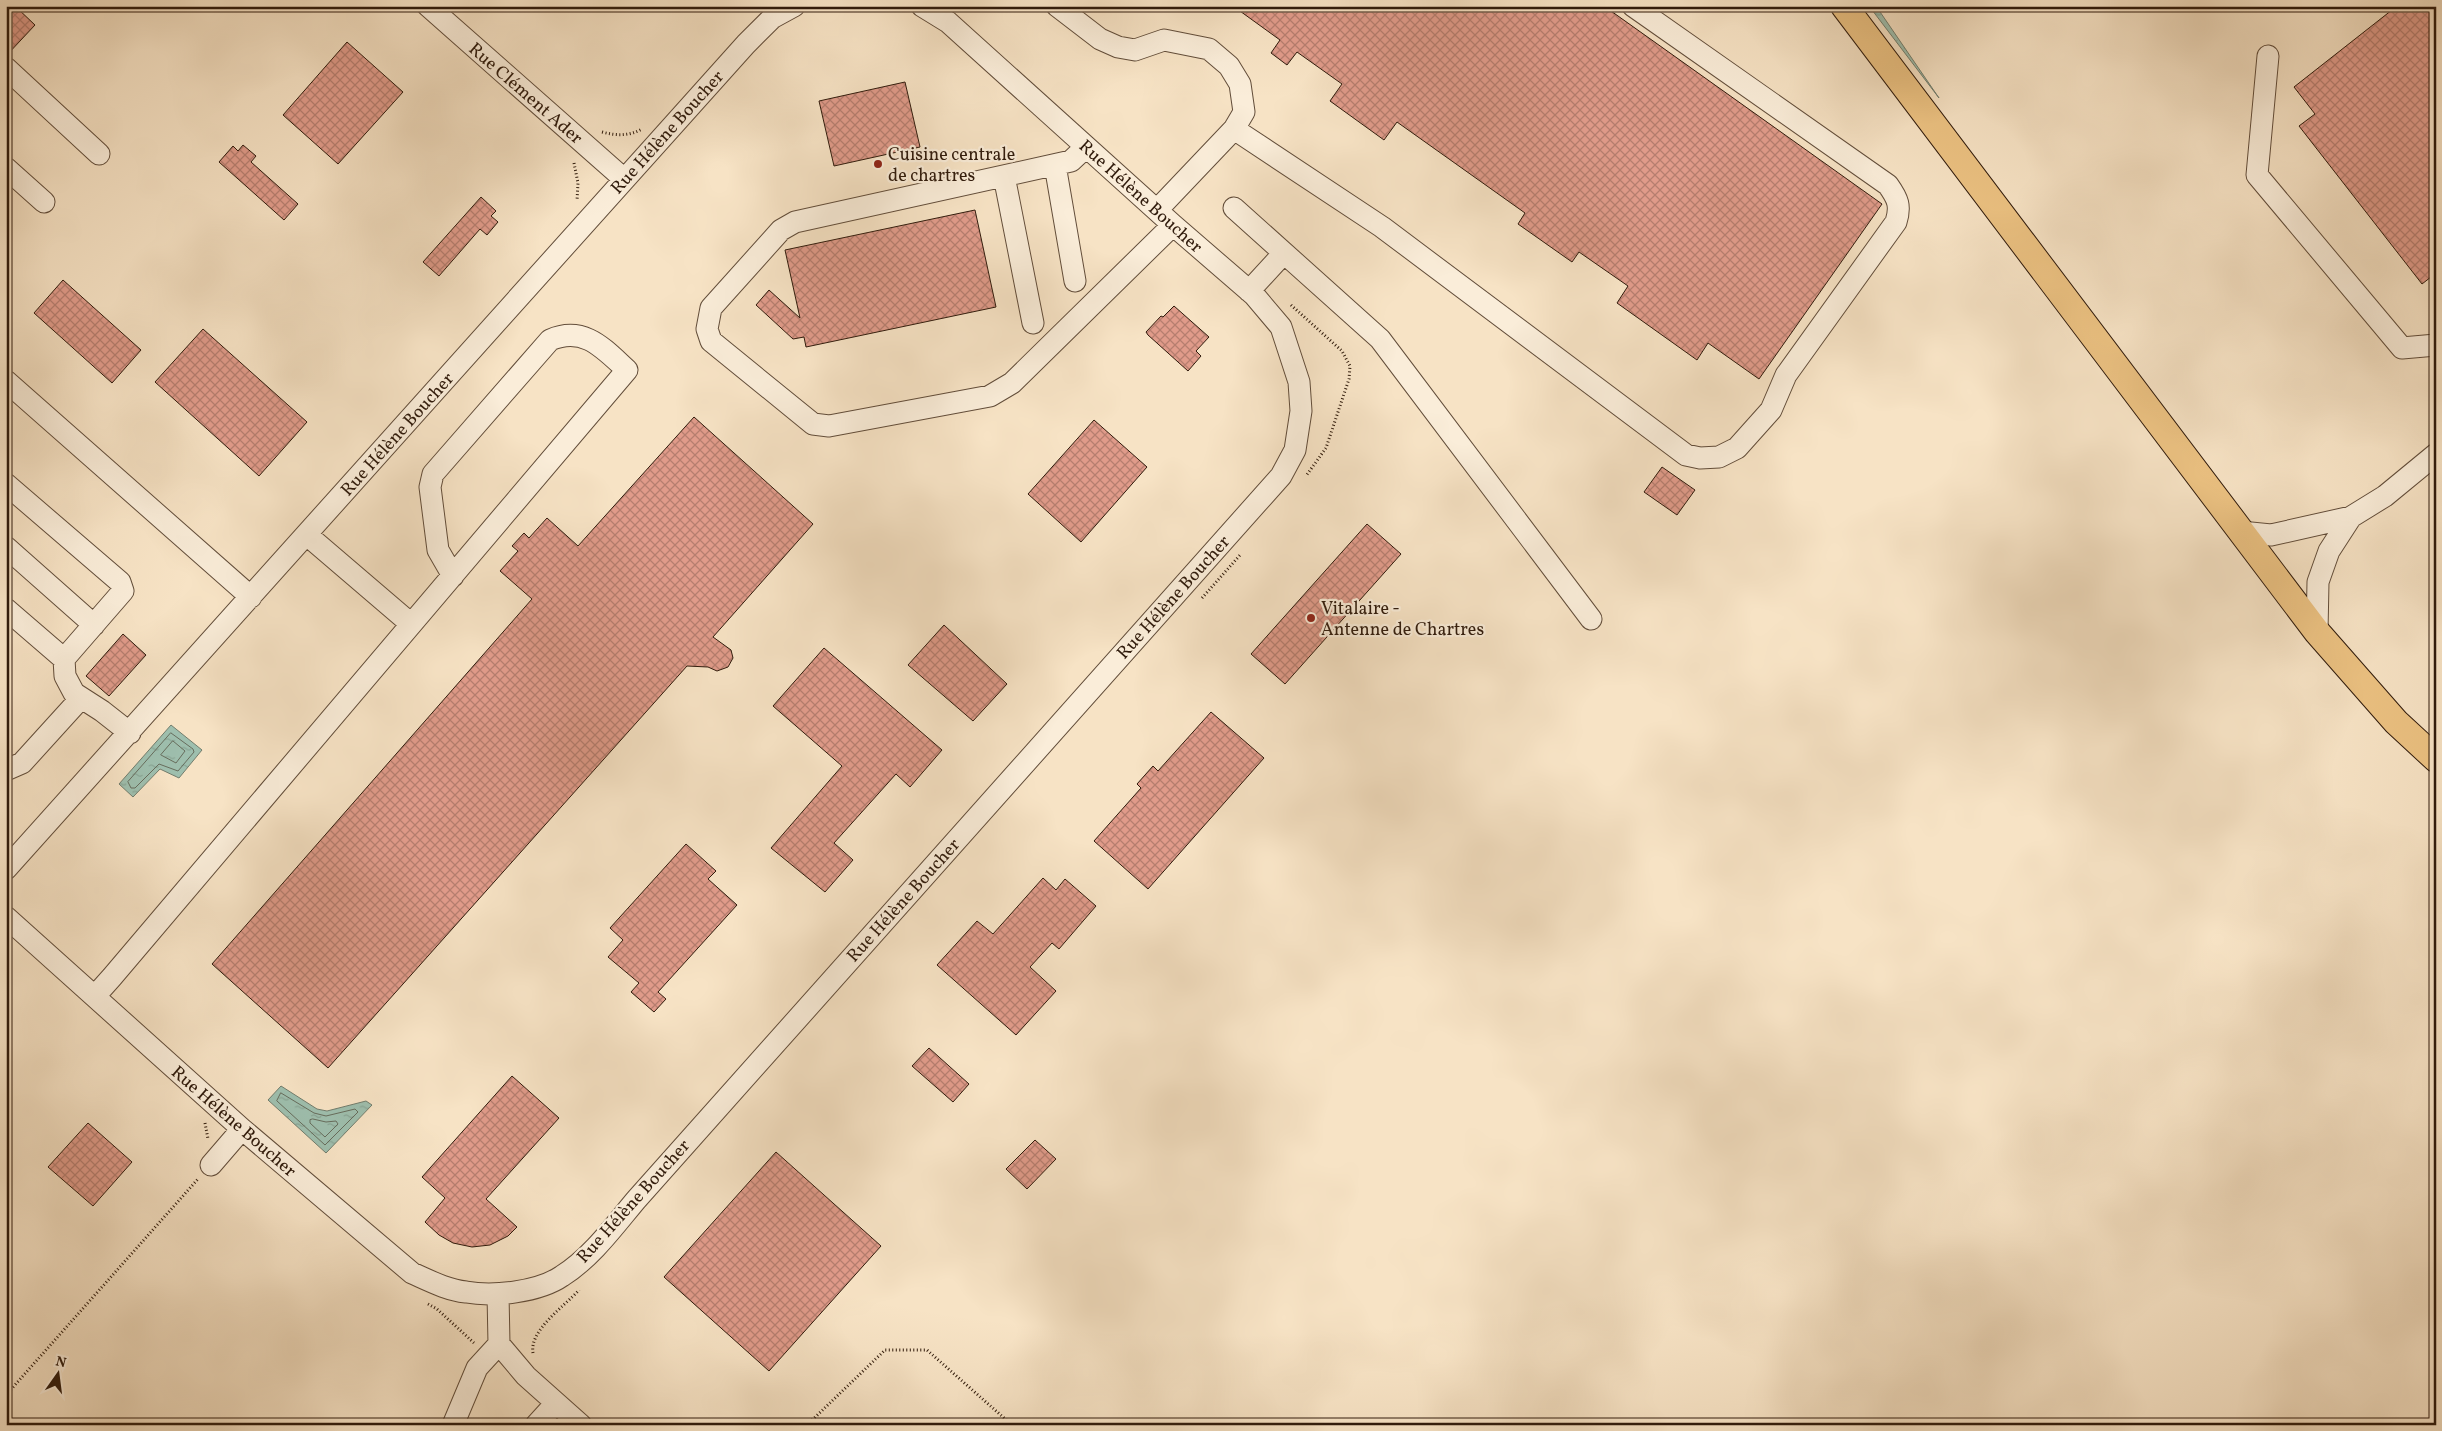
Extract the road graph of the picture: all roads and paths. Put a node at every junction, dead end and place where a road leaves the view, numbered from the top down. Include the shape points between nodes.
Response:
1 (428, 6) edge
2 (794, 6) edge
3 (922, 6) edge
4 (1057, 6) edge
5 (1633, 6) edge
6 (1844, 6) edge
7 (2268, 56) dead end
8 (6, 68) edge
9 (648, 125) dead end
10 (1234, 129) junction
11 (599, 132) dead end
12 (1086, 147) junction
13 (99, 154) dead end
14 (1055, 165) junction
15 (6, 168) edge
16 (1004, 176) junction
17 (624, 179) junction
18 (44, 202) dead end
19 (1234, 208) dead end
20 (1157, 210) junction
21 (1173, 225) junction
22 (1284, 252) junction
23 (1075, 281) dead end
24 (1255, 285) junction
25 (1033, 323) dead end
26 (2436, 345) edge
27 (6, 381) edge
28 (2436, 454) edge
29 (1302, 481) dead end
30 (6, 484) edge
31 (2351, 517) junction
32 (2241, 532) junction
33 (307, 535) junction
34 (6, 547) edge
35 (1246, 548) dead end
36 (453, 576) junction
37 (251, 597) junction
38 (1196, 604) dead end
39 (6, 609) edge
40 (1591, 619) dead end
41 (412, 624) junction
42 (94, 625) junction
43 (2317, 632) junction
44 (64, 659) junction
45 (81, 698) junction
46 (130, 733) junction
47 (2436, 759) edge
48 (6, 770) edge
49 (6, 869) edge
50 (6, 917) edge
51 (95, 996) junction
52 (242, 1129) junction
53 (211, 1165) joint
54 (581, 1288) dead end
55 (498, 1294) junction
56 (499, 1344) junction
57 (536, 1360) dead end
58 (6, 1395) edge
59 (556, 1403) junction
60 (453, 1425) edge
61 (536, 1425) edge
62 (581, 1425) edge
63 (807, 1425) edge
64 (1012, 1425) edge

1 - 17 street, Rue Clément Ader
2 - 17 street, Rue Hélène Boucher via 772,18 746,44
3 - 12 street, Rue Hélène Boucher via 948,22
4 - 10 street via 1100,39 1118,47 1135,50 1164,40 1209,49 1229,66 1240,84 1244,112
5 - 10 street via 1888,185 1898,199 1900,209 1896,222 1786,375 1770,410 1737,448 1719,457 1686,455 1382,227
6 - 32 main road
7 - 26 street via 2257,175 2402,348
8 - 13 street
9 - 11 path via 632,134
10 - 20 street
12 - 14 street via 1071,161
12 - 20 street, Rue Hélène Boucher
14 - 16 street
14 - 23 street
15 - 18 street
16 - 21 street via 795,222 781,230 712,308 707,329 710,341 813,424 829,426 990,396 1012,383
16 - 25 street
17 - 33 street, Rue Hélène Boucher
19 - 22 street
20 - 21 street, Rue Hélène Boucher
21 - 24 street, Rue Hélène Boucher
22 - 24 street
22 - 40 street via 1380,338
24 - 29 path via 1342,351 1350,366 1349,379 1326,448
24 - 55 street, Rue Hélène Boucher via 1280,326 1299,382 1301,411 1295,450 1281,476 602,1241 562,1277 531,1289
27 - 37 street
28 - 31 street via 2385,496
30 - 42 street via 120,582 123,591
31 - 32 street via 2271,535
31 - 43 street via 2329,551 2318,582
32 - 43 main road
33 - 37 street, Rue Hélène Boucher
33 - 41 street
34 - 42 street
35 - 38 path
36 - 36 street via 627,370 596,342 575,335 561,335 550,340 433,474 430,487 438,550
36 - 41 street
37 - 46 street, Rue Hélène Boucher
39 - 44 street
41 - 51 street
42 - 44 street
43 - 47 main road via 2396,722
44 - 45 street via 65,676 74,693
45 - 46 street
45 - 48 street via 22,764
46 - 49 street, Rue Hélène Boucher
50 - 51 street, Rue Hélène Boucher
51 - 52 street, Rue Hélène Boucher
52 - 53 street
52 - 55 street, Rue Hélène Boucher via 412,1273 466,1293
53 - 58 path
54 - 57 path via 565,1307 548,1319 535,1338 532,1351
55 - 56 street
56 - 59 street via 526,1376
56 - 60 street via 477,1368
59 - 61 street
59 - 62 street
63 - 64 path via 885,1350 927,1350

